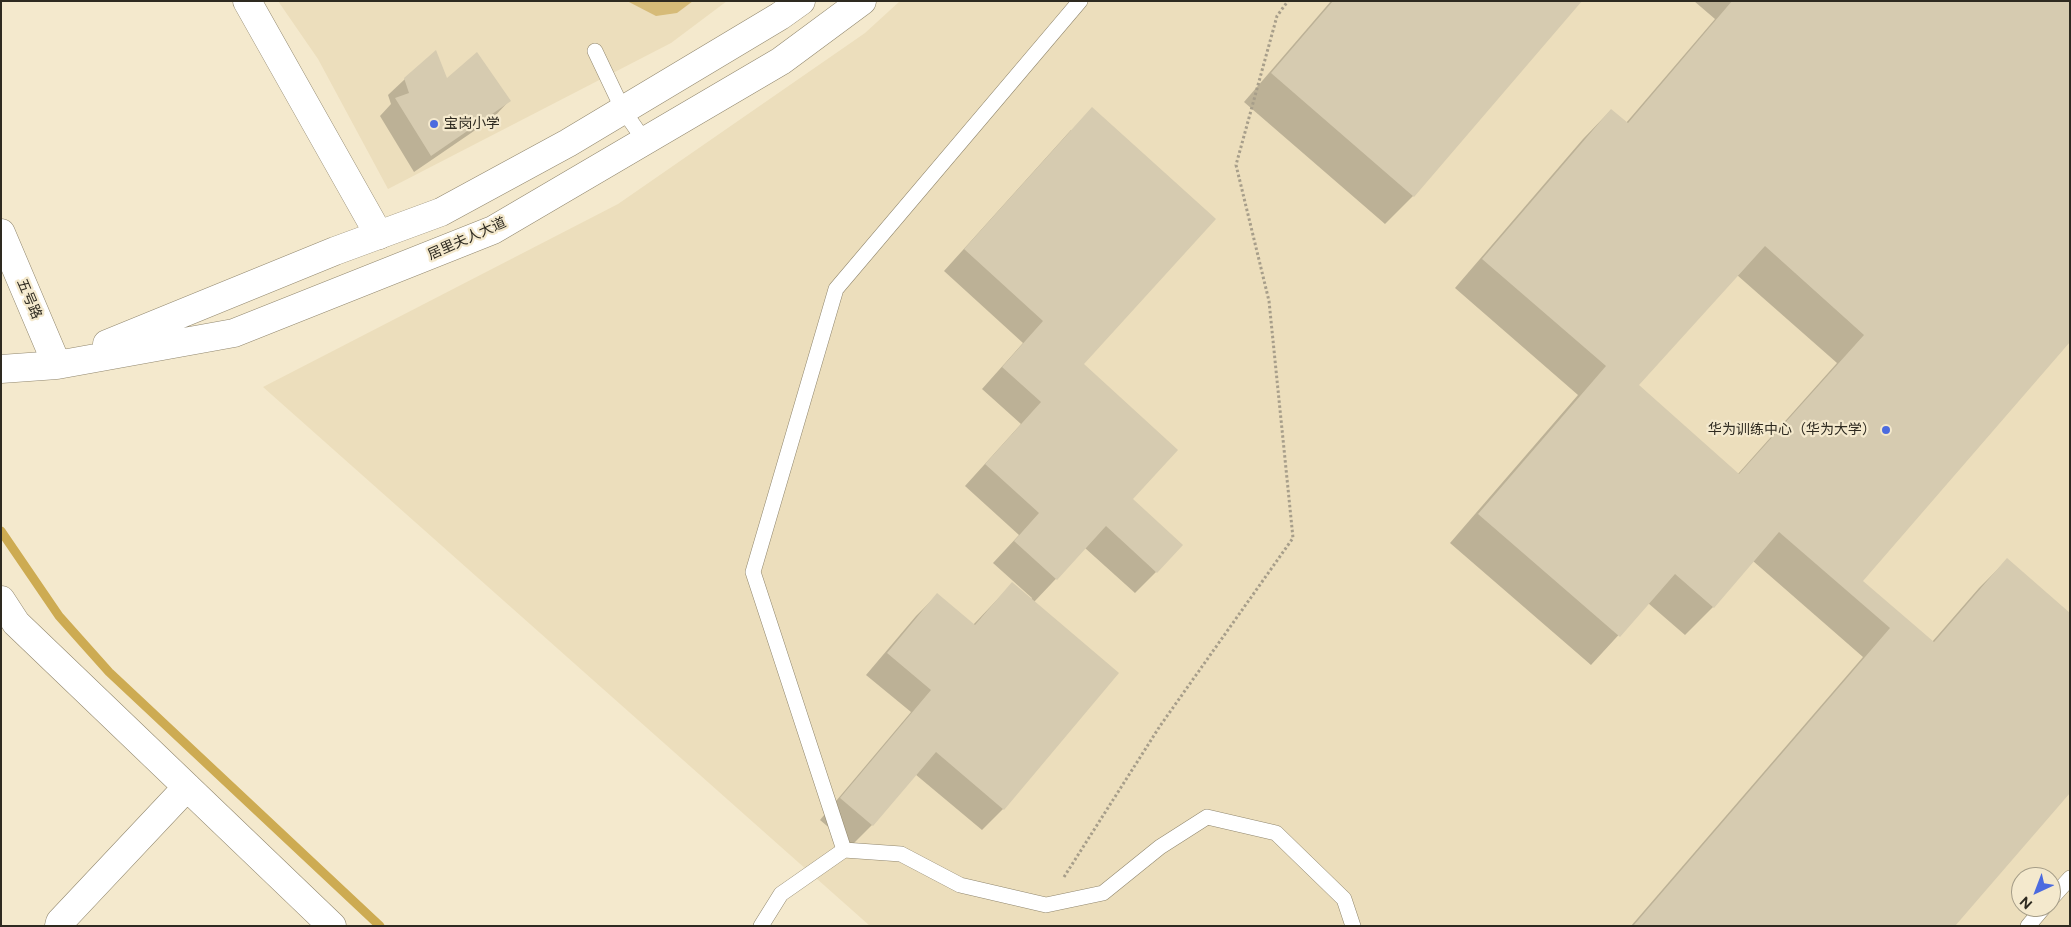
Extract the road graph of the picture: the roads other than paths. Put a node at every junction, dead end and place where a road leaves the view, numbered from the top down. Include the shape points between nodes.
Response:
1 (247, 1) edge
2 (801, 1) edge
3 (862, 1) edge
4 (1080, 1) edge
5 (595, 51) dead end
6 (623, 110) junction
7 (644, 140) junction
8 (1, 233) edge
9 (379, 235) junction
10 (57, 365) junction
11 (1, 369) edge
12 (1, 600) edge
13 (187, 787) junction
14 (844, 850) junction
15 (2070, 878) edge
16 (2061, 888) edge
17 (58, 926) edge
18 (332, 926) edge
19 (761, 926) edge
20 (1353, 926) edge

1 - 9 street
2 - 6 street, 居里夫人大道
3 - 7 street, 居里夫人大道 via 781,61
4 - 14 lane via 836,289 753,572
5 - 6 lane
6 - 7 lane
6 - 9 street, 居里夫人大道 via 441,212
7 - 10 street, 居里夫人大道 via 493,230 234,333
8 - 10 street, 五号路
9 - 10 street, 居里夫人大道
10 - 11 street, 居里夫人大道
12 - 13 street via 16,623
13 - 17 street
13 - 18 street
14 - 19 lane via 781,894
14 - 20 lane via 900,854 960,885 1046,905 1103,893 1160,848 1206,818 1276,833 1344,899
15 - 16 lane

